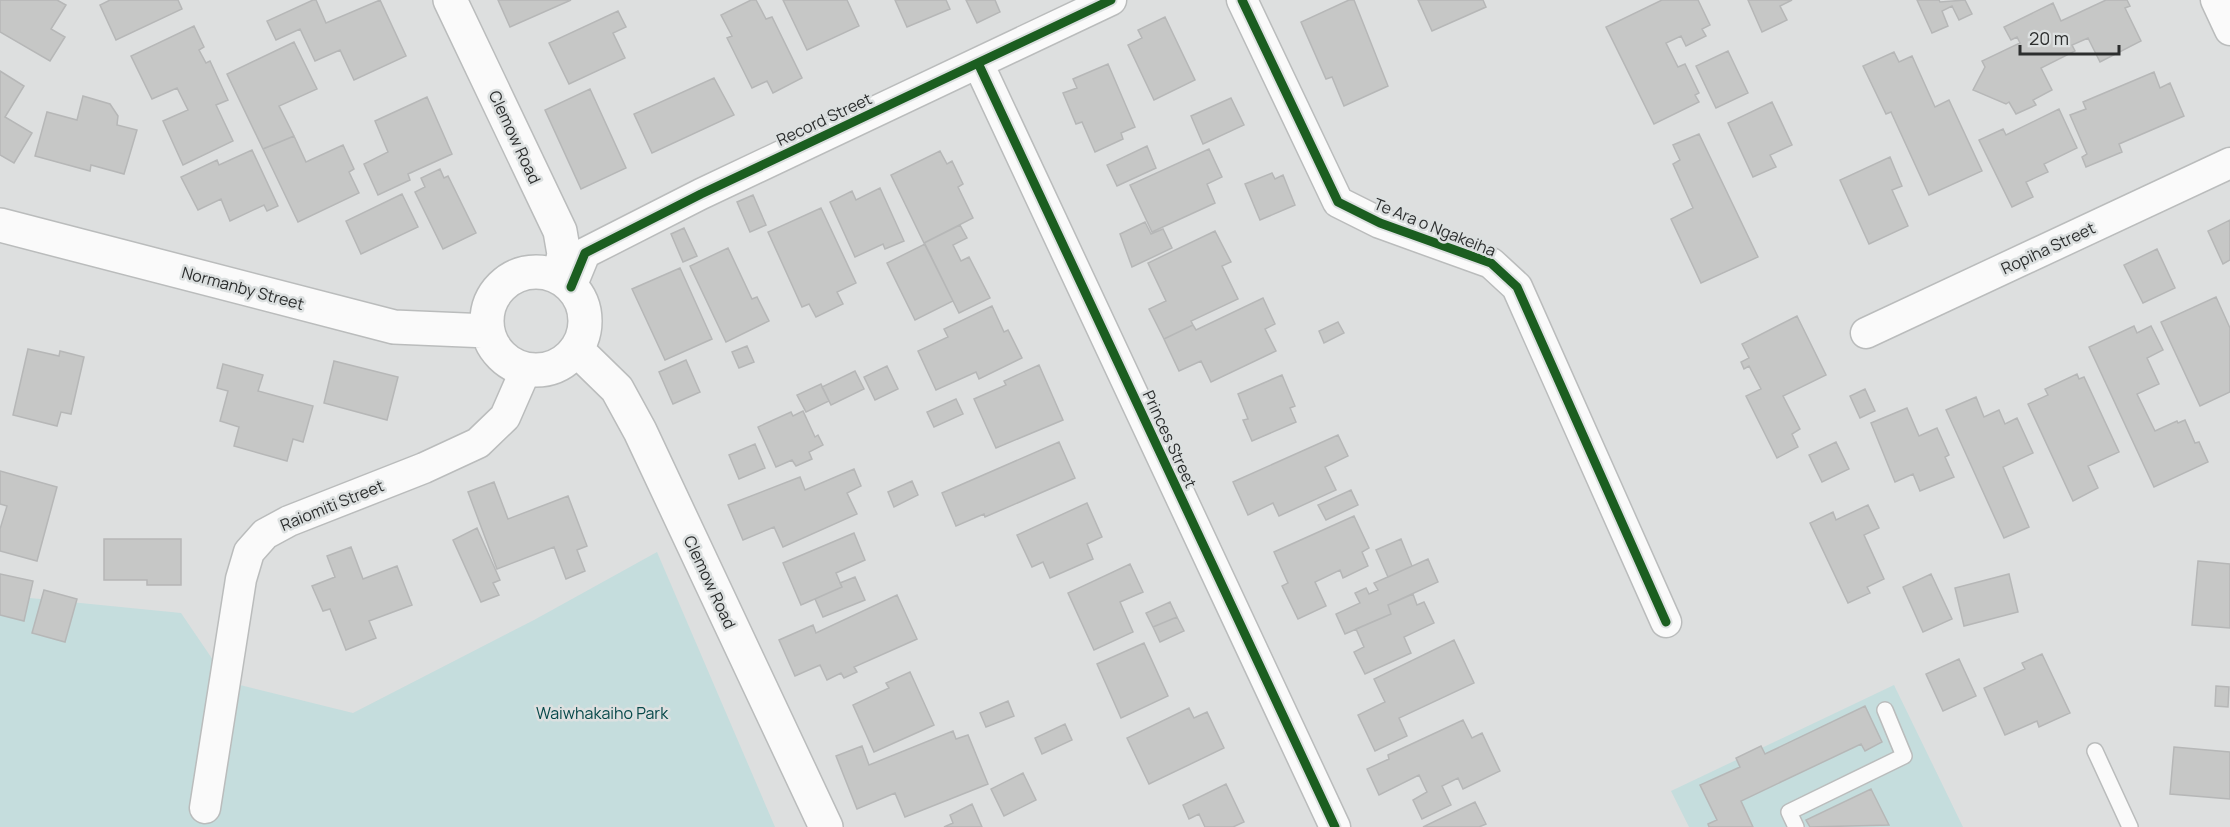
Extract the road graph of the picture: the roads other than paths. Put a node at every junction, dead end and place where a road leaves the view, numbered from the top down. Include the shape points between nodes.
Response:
1 (450, 0) edge
2 (1111, 0) edge
3 (1242, 0) edge
4 (2216, 0) edge
5 (2230, 30) edge
6 (978, 63) junction
7 (2230, 164) edge
8 (0, 225) edge
9 (565, 282) junction
10 (488, 331) junction
11 (1866, 333) dead end
12 (576, 349) junction
13 (526, 369) junction
14 (1666, 622) dead end
15 (1885, 710) dead end
16 (2095, 751) dead end
17 (205, 807) dead end
18 (826, 827) edge
19 (1335, 827) edge
20 (1796, 827) edge
21 (2130, 827) edge

1 - 9 street, Clemow Road via 560,231
2 - 6 street, Record Street
3 - 14 street, Te Ara o Ngakeiha via 1338,202 1380,222 1491,263 1517,287
4 - 5 street
6 - 9 street, Record Street via 585,253
6 - 19 street, Princes Street
7 - 11 street, Ropiha Street
8 - 10 street, Normanby Street via 394,327
9 - 10 street via 544,272 514,277 492,299
9 - 12 street via 584,311 585,325
10 - 13 street via 501,355
12 - 13 street via 553,367
12 - 18 street, Clemow Road via 617,389 640,431
13 - 17 street, Raiomiti Street via 505,417 478,443 289,521 264,534 249,552 240,579
15 - 20 lane via 1904,756 1789,812
16 - 21 lane

